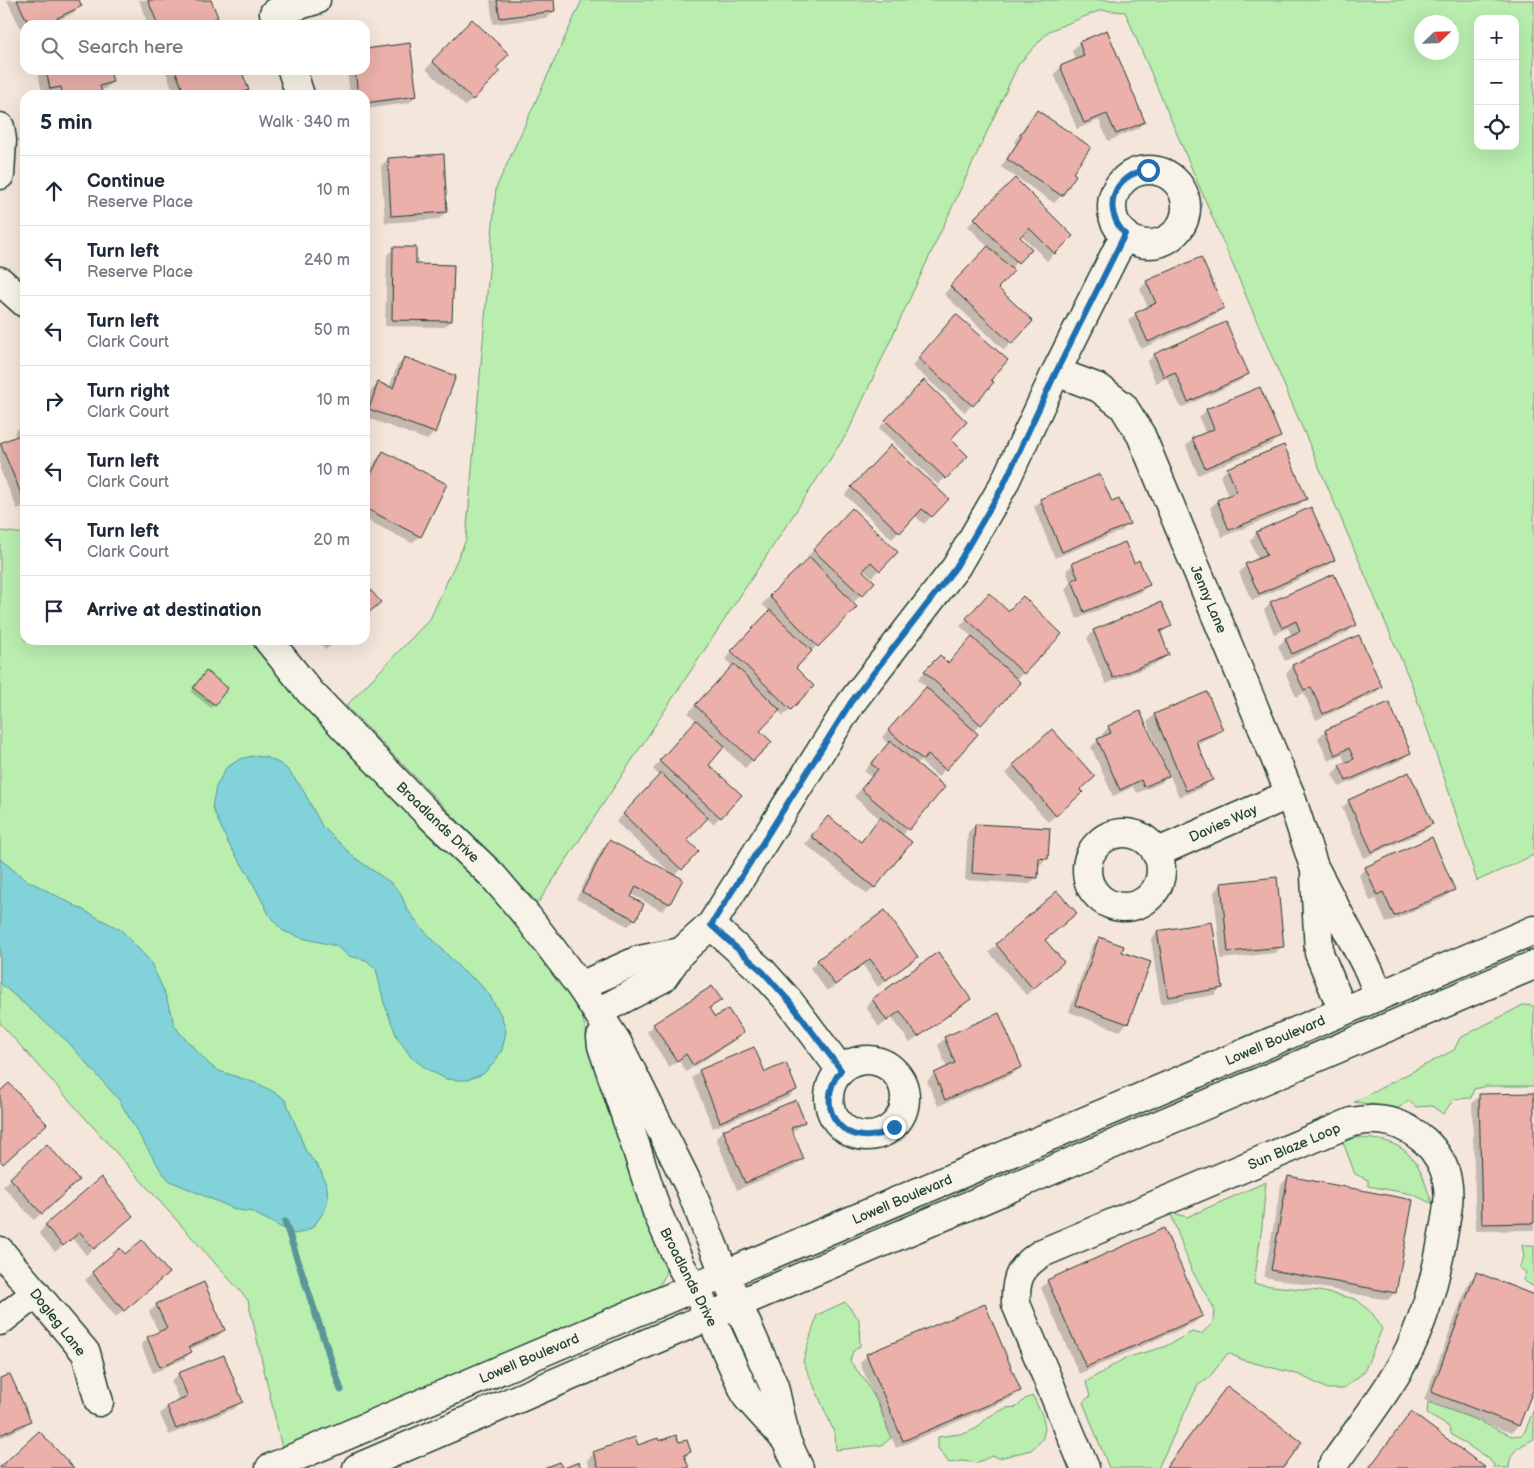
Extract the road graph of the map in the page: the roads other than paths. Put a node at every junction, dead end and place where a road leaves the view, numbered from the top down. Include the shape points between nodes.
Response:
1 (316, 0) edge
2 (274, 13) edge
3 (294, 75) edge
4 (298, 90) edge
5 (0, 128) edge
6 (0, 175) edge
7 (1125, 234) dead end
8 (0, 281) edge
9 (20, 299) edge
10 (1056, 372) junction
11 (272, 645) edge
12 (1290, 794) junction
13 (1156, 852) dead end
14 (1314, 867) junction
15 (711, 925) junction
16 (1534, 930) edge
17 (681, 952) junction
18 (1534, 965) edge
19 (580, 986) junction
20 (1379, 996) junction
21 (1343, 1011) junction
22 (598, 1012) junction
23 (841, 1070) dead end
24 (0, 1251) edge
25 (725, 1274) junction
26 (694, 1288) junction
27 (36, 1293) junction
28 (738, 1304) junction
29 (710, 1316) junction
30 (0, 1321) edge
31 (99, 1402) dead end
32 (786, 1440) junction
33 (1078, 1466) edge
34 (270, 1468) edge
35 (357, 1468) edge
36 (799, 1468) edge
37 (1331, 1468) edge

1 - 2 street
3 - 4 street
5 - 6 street
7 - 10 street
8 - 9 street
10 - 12 street, Jenny Lane via 1099,388 1123,406 1141,435
10 - 15 street via 1003,486 956,567 851,702
11 - 19 street, Broadlands Drive via 310,692 492,875
12 - 13 street, Davies Way
12 - 14 street, Jenny Lane
14 - 20 street, Jenny Lane
14 - 21 street, Jenny Lane via 1320,953
15 - 17 street
15 - 23 street via 763,972
16 - 20 street, Lowell Boulevard
17 - 19 street via 639,960
17 - 22 street via 663,978
18 - 28 street
19 - 22 street, Broadlands Drive
20 - 21 street, Lowell Boulevard
21 - 25 street, Lowell Boulevard
22 - 25 street, Broadlands Drive via 617,1042 690,1186
22 - 26 street, Broadlands Drive via 602,1046 657,1212
24 - 27 street, Dogleg Lane
25 - 26 street, Lowell Boulevard
25 - 28 street, Broadlands Drive
26 - 29 street, Broadlands Drive
26 - 34 street, Lowell Boulevard
27 - 30 street
27 - 31 street, Dogleg Lane via 86,1353
28 - 29 street
28 - 32 street, Broadlands Drive via 774,1386
29 - 32 street, Broadlands Drive via 747,1397
29 - 35 street
32 - 36 street, Broadlands Drive
33 - 37 street, Sun Blaze Loop via 1016,1304 1015,1288 1029,1261 1352,1122 1364,1119 1389,1121 1413,1131 1432,1147 1446,1173 1449,1203 1432,1286 1416,1336 1393,1379

